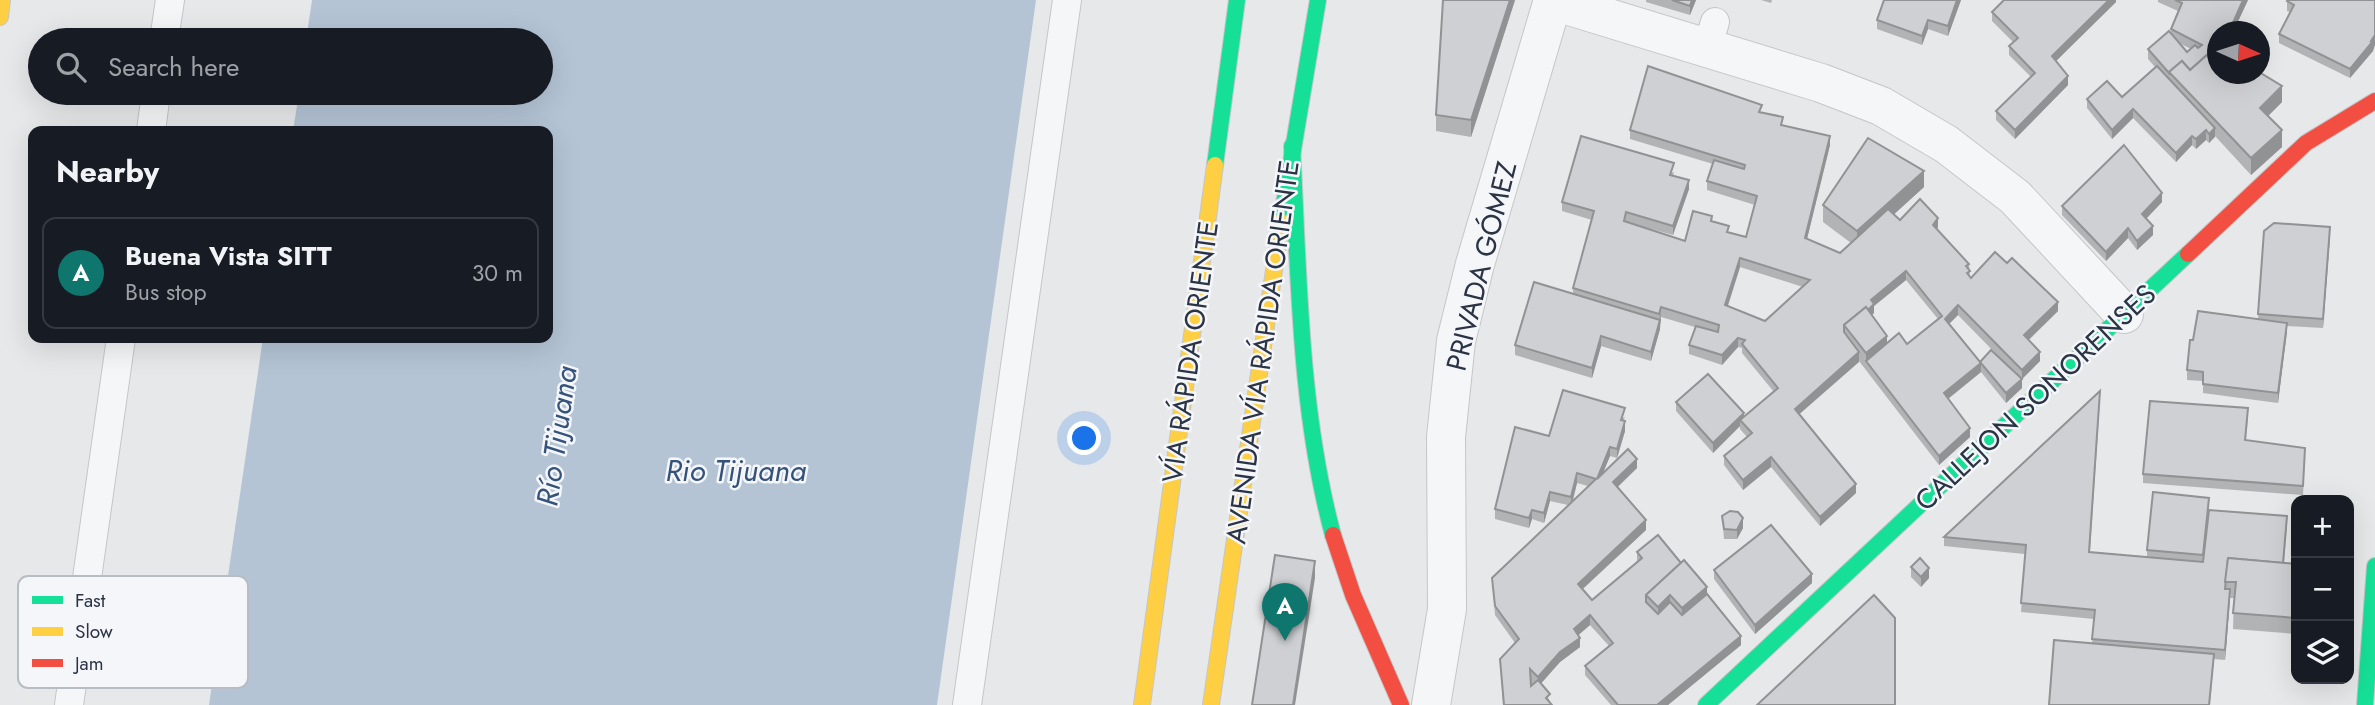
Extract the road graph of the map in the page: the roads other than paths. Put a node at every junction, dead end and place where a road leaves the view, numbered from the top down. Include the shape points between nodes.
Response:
1 (2, 0) edge
2 (170, 0) edge
3 (1067, 0) edge
4 (1237, 0) edge
5 (1318, 0) edge
6 (1553, 0) edge
7 (0, 17) edge
8 (166, 28) edge
9 (2375, 102) edge
10 (154, 105) edge
11 (152, 126) edge
12 (1292, 146) junction
13 (2124, 314) junction
14 (120, 343) edge
15 (2375, 566) edge
16 (87, 576) edge
17 (967, 705) edge
18 (1142, 705) edge
19 (1211, 705) edge
20 (1401, 705) edge
21 (1432, 705) edge
22 (1706, 705) edge
23 (2365, 705) edge

1 - 7 main road
2 - 8 lane
3 - 17 lane
4 - 18 main road, VÍA RÁPIDA ORIENTE
5 - 12 main road, AVENIDA VÍA RÁPIDA ORIENTE
6 - 13 street, PRIVADA GÓMEZ via 1711,35 1881,106 1946,144 2015,197
6 - 21 street, PRIVADA GÓMEZ via 1456,341 1446,437 1447,609
9 - 13 main road, CALLEJON SONORENSES via 2306,143
10 - 11 lane
12 - 19 main road, AVENIDA VÍA RÁPIDA ORIENTE
12 - 20 main road via 1309,405 1331,527 1354,599
13 - 22 main road, CALLEJON SONORENSES
14 - 16 lane
15 - 23 main road

